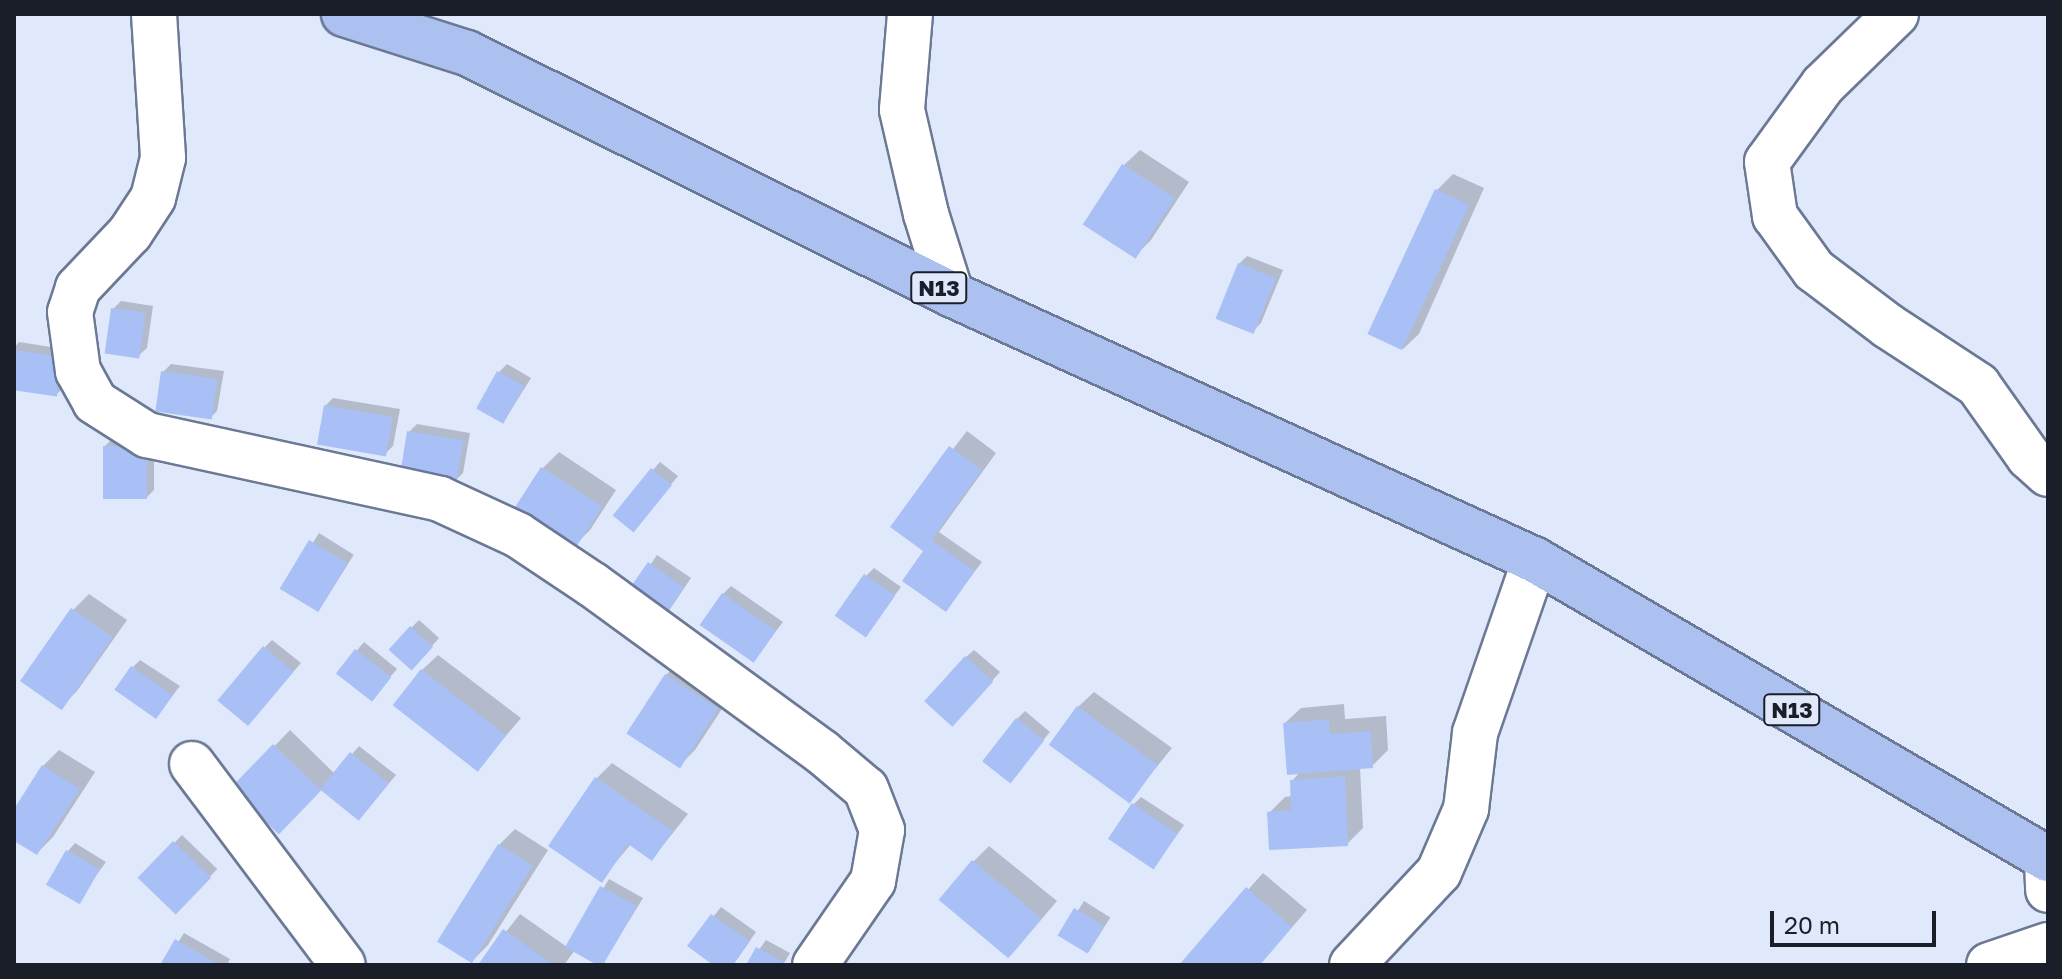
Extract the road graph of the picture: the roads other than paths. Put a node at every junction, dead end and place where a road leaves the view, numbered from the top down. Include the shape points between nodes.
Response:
1 (154, 14) edge
2 (344, 14) edge
3 (910, 14) edge
4 (1896, 14) edge
5 (951, 294) junction
6 (2048, 474) edge
7 (1535, 560) junction
8 (192, 764) dead end
9 (2048, 859) edge
10 (2048, 890) edge
11 (2048, 945) edge
12 (343, 965) edge
13 (815, 965) edge
14 (1352, 965) edge
15 (1989, 965) edge

1 - 13 street via 163,158 153,198 130,233 78,288 70,312 78,371 95,402 147,435 440,499 518,535 822,752 866,789 882,830 873,881
2 - 5 main road, N13 via 467,53
3 - 5 street via 902,110
4 - 6 street via 1823,85 1767,162 1775,216 1814,270 1978,385 2029,457
5 - 7 main road, N13
7 - 9 main road, N13
7 - 14 street via 1475,733 1466,809 1439,872
8 - 12 street
9 - 10 street
11 - 15 street

